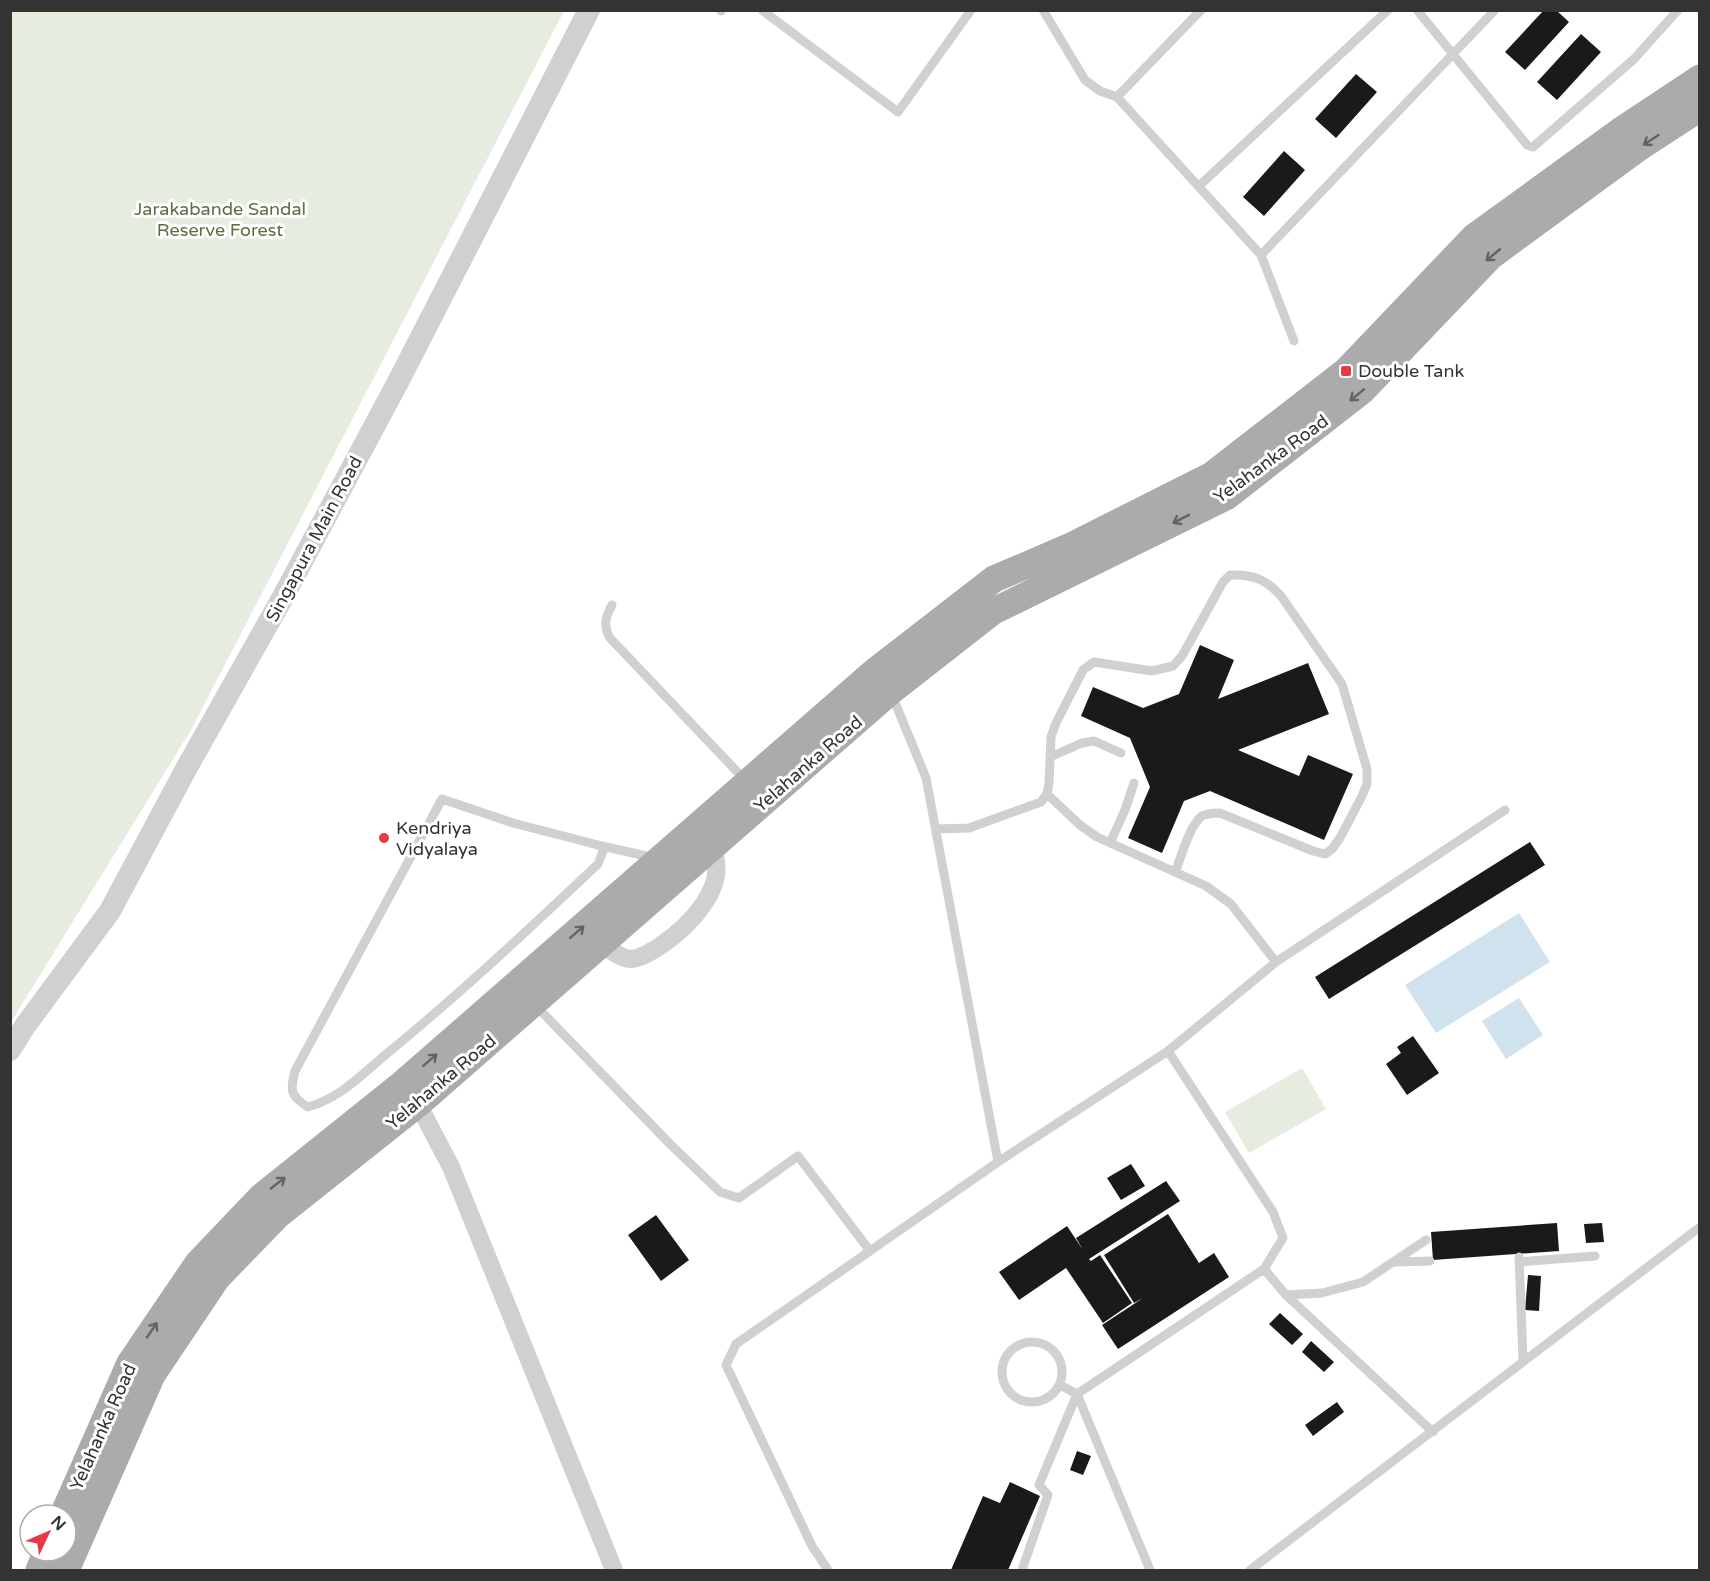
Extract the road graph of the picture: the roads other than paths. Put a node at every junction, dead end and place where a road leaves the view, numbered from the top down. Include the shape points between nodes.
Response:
1 (589, 10) edge
2 (762, 10) edge
3 (971, 10) edge
4 (1043, 10) edge
5 (1201, 10) edge
6 (1388, 10) edge
7 (1417, 10) edge
8 (1495, 10) edge
9 (1677, 10) edge
10 (1453, 54) junction
11 (1700, 78) edge
12 (1117, 97) junction
13 (1700, 108) edge
14 (1199, 186) junction
15 (1262, 255) junction
16 (1294, 341) dead end
17 (612, 605) dead end
18 (883, 681) junction
19 (1121, 753) dead end
20 (1050, 758) junction
21 (747, 783) junction
22 (1134, 783) dead end
23 (1047, 794) junction
24 (1505, 810) dead end
25 (936, 829) junction
26 (1110, 843) junction
27 (602, 846) junction
28 (711, 848) junction
29 (660, 859) junction
30 (1175, 872) junction
31 (602, 944) junction
32 (1276, 962) junction
33 (534, 1003) junction
34 (10, 1050) edge
35 (1168, 1050) junction
36 (410, 1094) junction
37 (998, 1162) junction
38 (1700, 1227) edge
39 (1426, 1240) dead end
40 (870, 1251) junction
41 (1595, 1256) dead end
42 (1430, 1261) dead end
43 (1392, 1263) junction
44 (1264, 1269) junction
45 (1286, 1295) junction
46 (1523, 1360) junction
47 (1060, 1385) junction
48 (1077, 1394) junction
49 (1433, 1432) junction
50 (68, 1503) edge
51 (66, 1570) edge
52 (614, 1570) edge
53 (828, 1570) edge
54 (1022, 1570) edge
55 (1150, 1570) edge
56 (1250, 1570) edge

1 - 34 street, Singapura Main Road via 399,380 110,911
2 - 3 lane via 898,112
4 - 12 lane via 1085,80
5 - 12 lane
6 - 14 lane
7 - 10 lane
8 - 10 lane
9 - 10 lane via 1634,59 1533,147 1527,146
10 - 15 lane
11 - 18 main road, Yelahanka Road via 1474,237 1346,372 1212,475 1071,546 994,579
12 - 14 lane
13 -> 18 main road, Yelahanka Road via 1491,256 1363,390 1226,497 992,612
14 - 15 lane
15 - 16 lane
17 - 21 lane via 604,621 610,638
18 - 21 main road, Yelahanka Road
18 - 25 lane via 926,778
18 - 28 main road, Yelahanka Road
19 - 20 lane via 1094,741
20 - 23 lane
20 - 30 lane via 1056,723 1083,670 1094,662 1152,671 1173,666 1230,575 1244,574 1272,586 1342,684 1367,769 1367,784 1340,838 1325,854 1231,815 1210,813 1200,817 1192,829
21 - 29 main road, Yelahanka Road
22 - 26 lane
23 - 25 lane via 1041,802 969,828
23 - 26 lane via 1080,825
24 - 32 lane
25 - 37 lane
26 - 30 lane
27 - 27 lane via 598,864 454,998 347,1088 325,1103 308,1107 296,1100 291,1087 296,1071 442,799 513,823
27 - 29 lane
28 - 31 main road, Yelahanka Road
28 - 31 street via 716,872 711,890 703,907 676,934 649,953 631,959
36 -> 29 main road, Yelahanka Road
30 - 32 lane via 1206,886 1231,904
31 - 33 main road, Yelahanka Road
32 - 35 lane
33 - 36 main road, Yelahanka Road
33 - 40 lane via 720,1192 739,1198 798,1156
35 - 37 lane
35 - 44 lane via 1273,1212 1283,1238
50 -> 36 main road, Yelahanka Road via 130,1363 198,1263 261,1197
36 - 51 main road, Yelahanka Road via 278,1216 218,1278 152,1375
36 - 52 street via 450,1167
37 - 40 lane
38 - 46 lane
39 - 43 lane
40 - 53 lane via 736,1344 726,1365 812,1546
41 - 46 lane via 1519,1260
42 - 43 lane
43 - 45 lane via 1363,1282 1322,1293
44 - 45 lane
44 - 48 lane
45 - 49 lane
46 - 49 lane
47 - 47 lane via 1047,1399 1027,1402 1010,1393 1002,1366 1012,1348 1031,1341 1042,1343 1058,1355 1063,1375
47 - 48 lane
48 - 54 lane via 1039,1485 1048,1495
48 - 55 lane
49 - 56 lane

